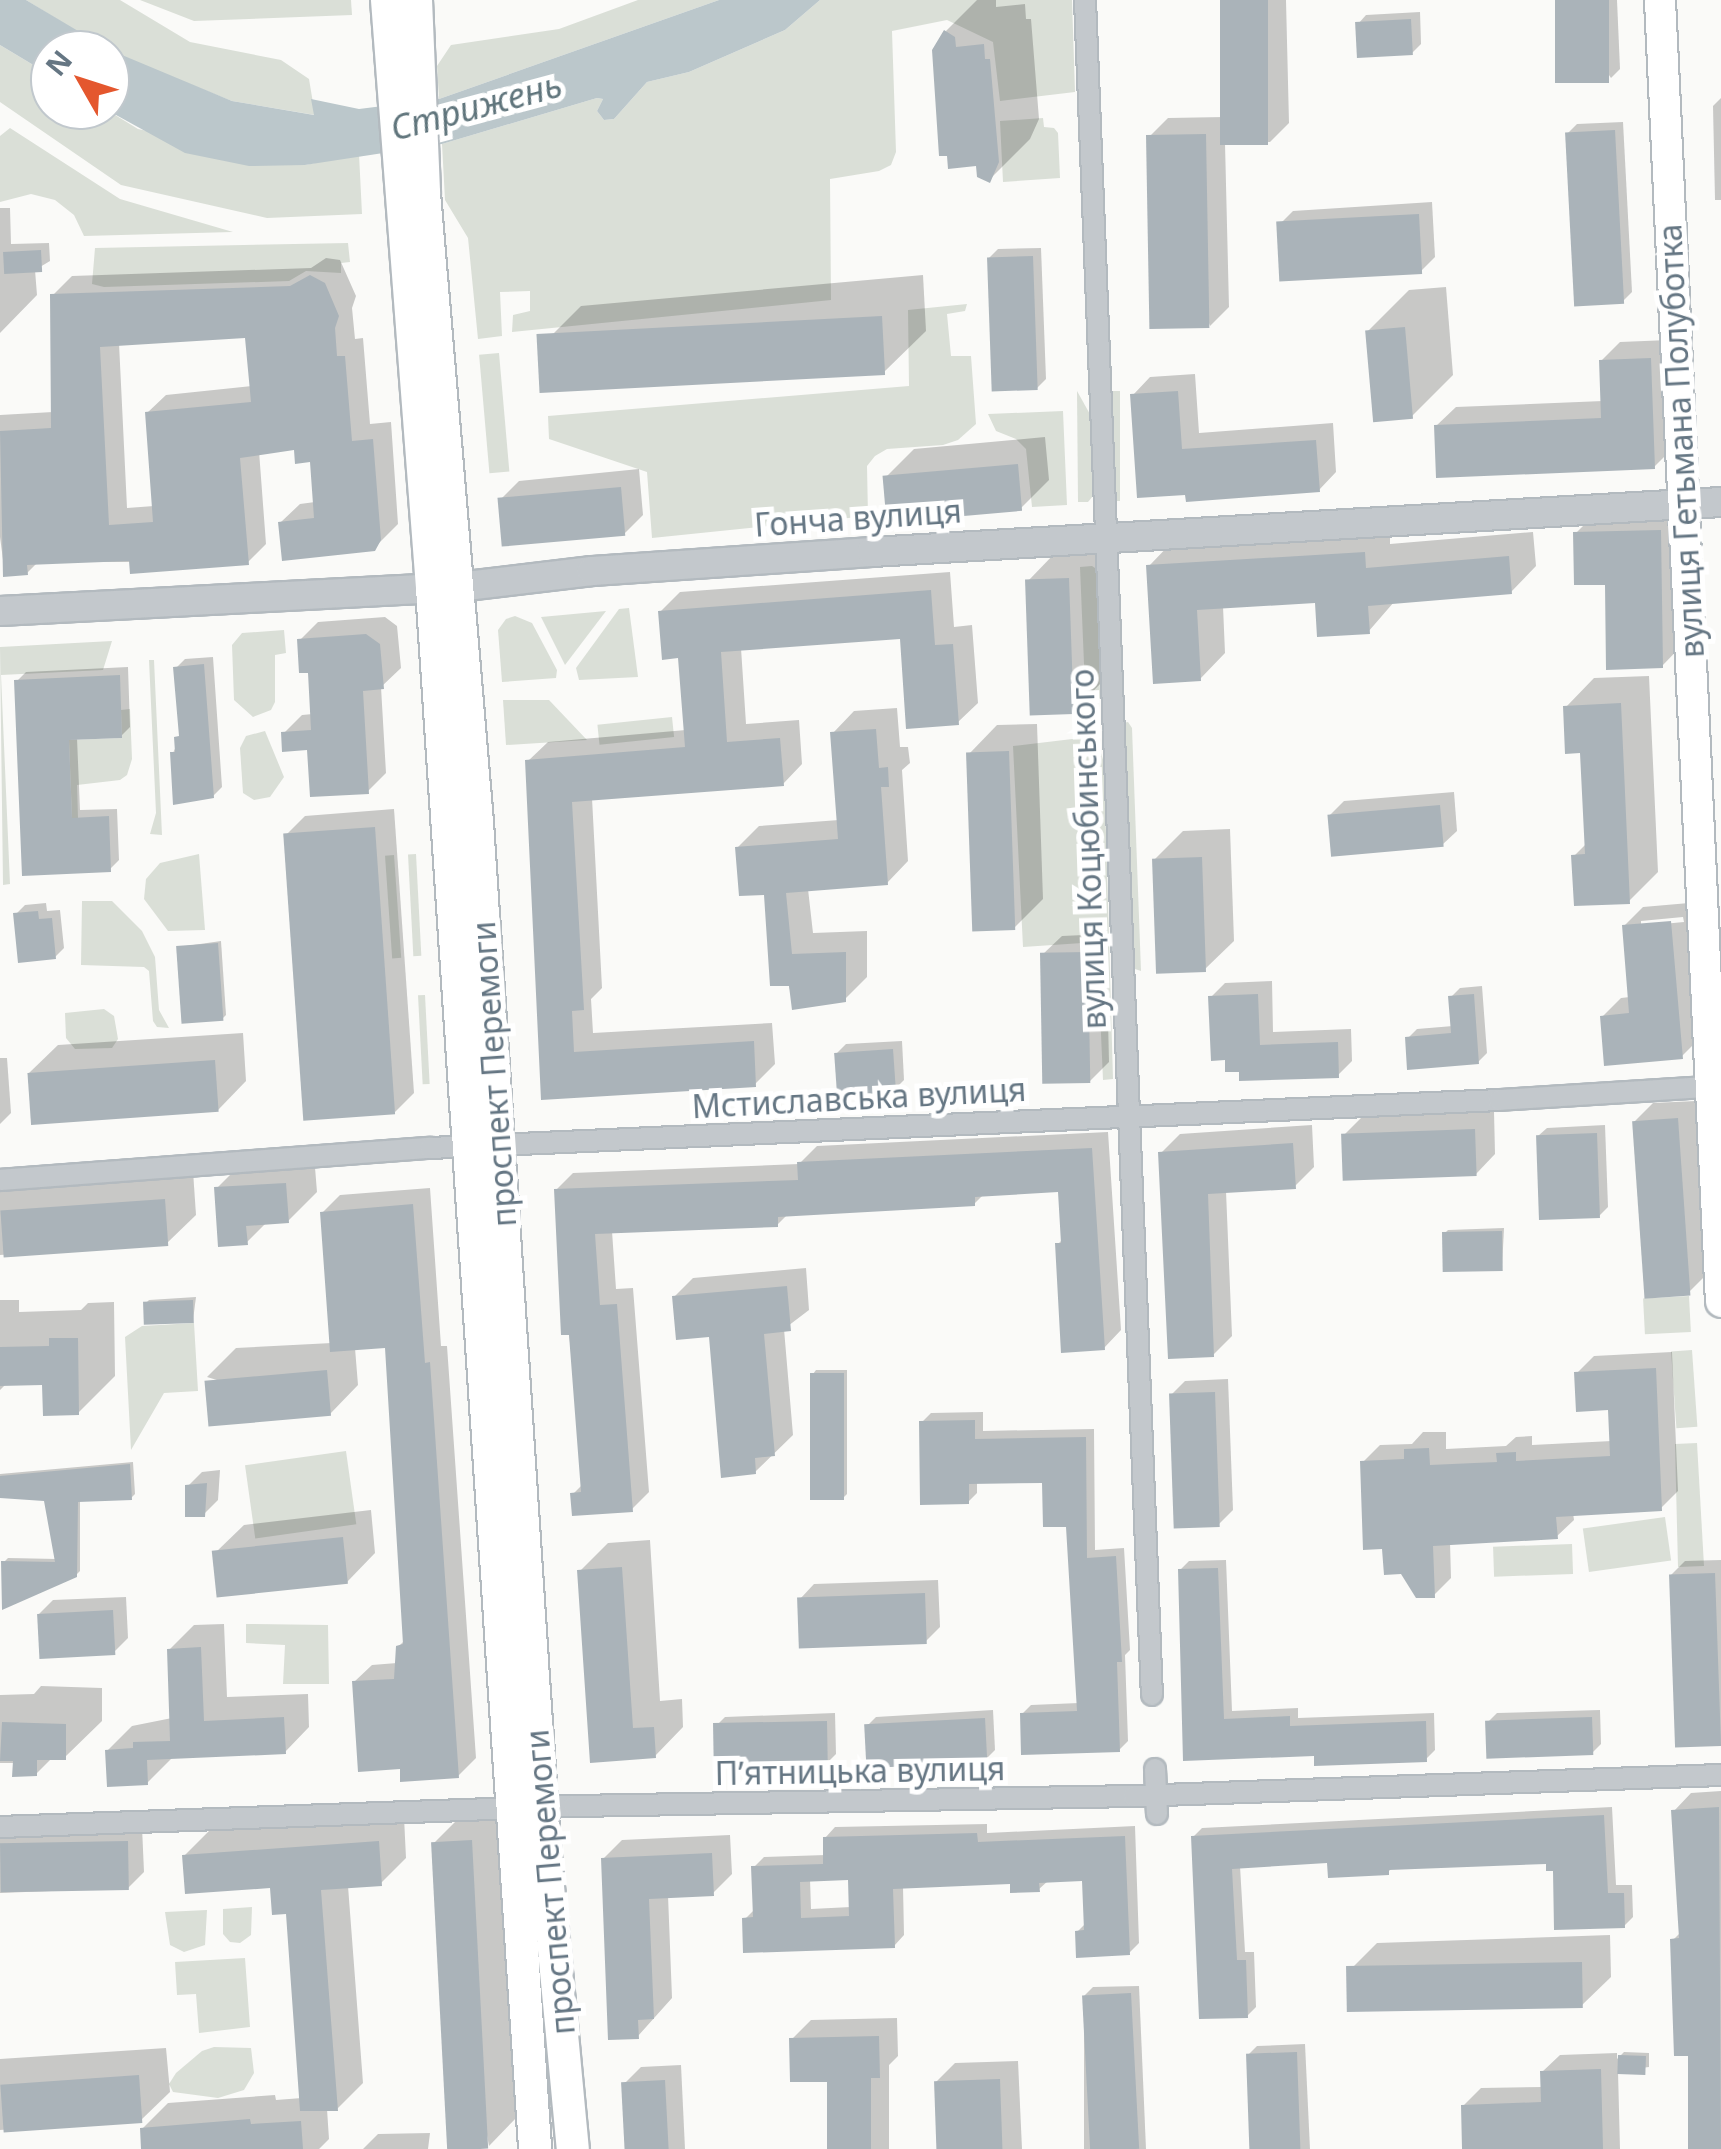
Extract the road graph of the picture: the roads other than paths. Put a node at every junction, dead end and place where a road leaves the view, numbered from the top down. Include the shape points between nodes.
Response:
1 (388, 0) edge
2 (416, 0) edge
3 (1084, 0) edge
4 (1660, 0) edge
5 (403, 66) junction
6 (1684, 500) junction
7 (1721, 502) edge
8 (1105, 536) junction
9 (445, 587) junction
10 (0, 611) edge
11 (1715, 1086) edge
12 (1130, 1116) junction
13 (483, 1145) junction
14 (0, 1180) edge
15 (1721, 1302) edge
16 (1152, 1695) dead end
17 (1155, 1769) dead end
18 (1721, 1775) edge
19 (1156, 1805) junction
20 (527, 1810) junction
21 (0, 1827) edge
22 (535, 2149) edge
23 (573, 2149) edge

1 - 5 main road, проспект Перемоги
2 - 5 main road, проспект Перемоги
3 - 8 street, вулиця Коцюбинського
4 - 6 main road, вулиця Гетьмана Полуботка
5 - 9 main road, проспект Перемоги
6 - 7 street, Гонча вулиця
6 - 8 street, Гонча вулиця
6 - 11 main road, вулиця Гетьмана Полуботка
8 - 9 street, Гонча вулиця
8 - 12 street, вулиця Коцюбинського
9 - 10 street, Гонча вулиця
9 - 13 main road, проспект Перемоги
11 - 12 street, Мстиславська вулиця
11 - 15 main road, вулиця Гетьмана Полуботка
12 - 13 street, Мстиславська вулиця
12 - 16 street, вулиця Коцюбинського
13 - 14 street, Мстиславська вулиця
13 - 20 main road, проспект Перемоги
17 - 19 street
18 - 19 street, Пʼятницька вулиця
19 - 20 street, Пʼятницька вулиця
20 - 21 street, Пʼятницька вулиця
20 - 22 main road, проспект Перемоги
20 - 23 main road, проспект Перемоги

